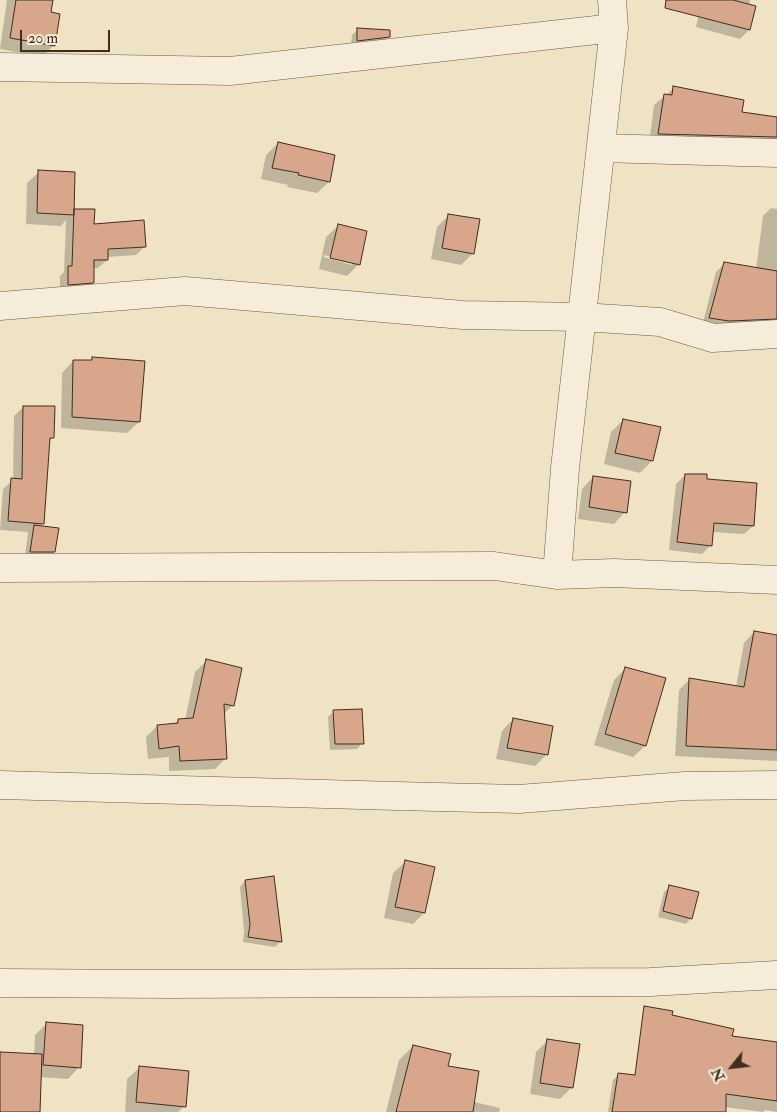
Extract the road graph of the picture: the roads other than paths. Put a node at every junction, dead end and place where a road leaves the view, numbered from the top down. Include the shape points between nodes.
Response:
1 (612, 0) edge
2 (614, 28) junction
3 (0, 67) edge
4 (601, 148) junction
5 (777, 153) edge
6 (0, 306) edge
7 (582, 318) junction
8 (777, 334) edge
9 (0, 568) edge
10 (557, 575) junction
11 (777, 580) edge
12 (0, 785) edge
13 (777, 785) edge
14 (777, 975) edge
15 (0, 982) edge

1 - 2 street
2 - 3 street via 230,71
2 - 4 street
4 - 5 street
4 - 7 street
6 - 7 street via 185,291 463,315
7 - 8 street via 660,322 713,338
7 - 10 street
9 - 10 street via 494,566
10 - 11 street via 614,573
12 - 13 street via 520,799 685,786
14 - 15 street via 650,982

